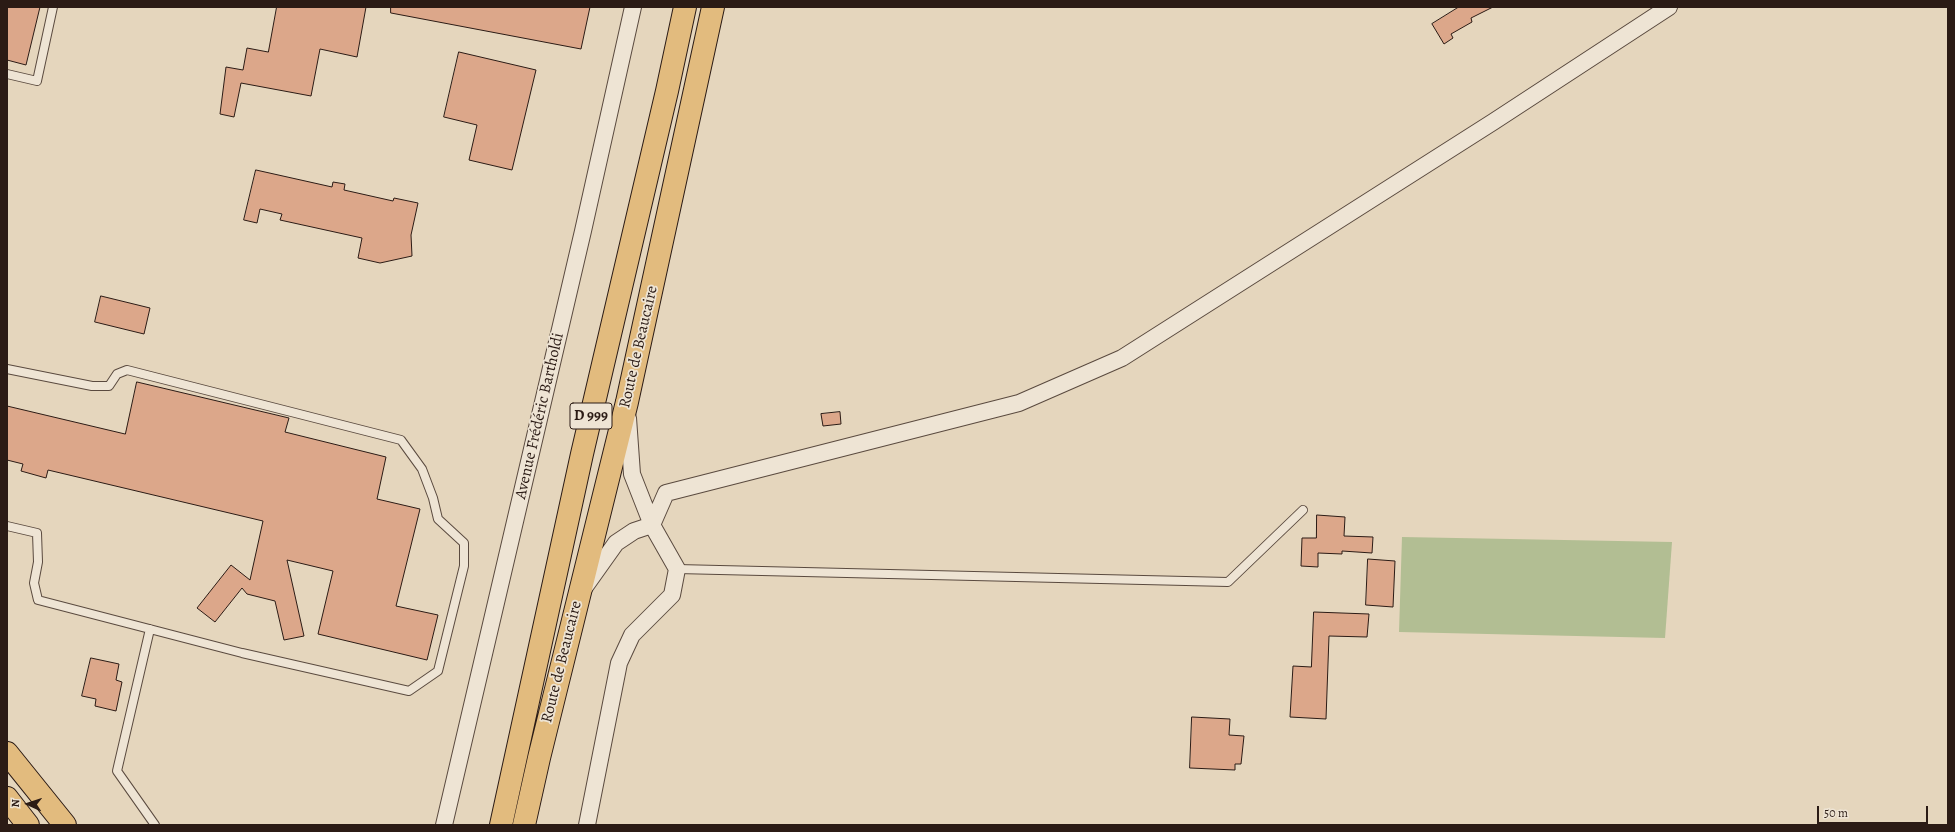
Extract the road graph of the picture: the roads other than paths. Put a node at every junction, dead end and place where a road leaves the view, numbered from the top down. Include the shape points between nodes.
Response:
1 (53, 7) edge
2 (633, 7) edge
3 (685, 7) edge
4 (713, 7) edge
5 (1669, 7) edge
6 (7, 74) edge
7 (7, 369) edge
8 (627, 402) junction
9 (1303, 510) dead end
10 (652, 525) junction
11 (7, 526) edge
12 (677, 570) junction
13 (578, 598) junction
14 (150, 629) junction
15 (7, 752) edge
16 (7, 798) edge
17 (28, 825) edge
18 (65, 825) edge
19 (155, 825) edge
20 (444, 825) edge
21 (501, 825) edge
22 (524, 825) edge
23 (587, 825) edge

1 - 6 lane via 37,81
2 - 20 street, Avenue Frédéric Bartholdi
3 - 21 main road, Route de Beaucaire / D 999 via 582,454
4 - 8 main road, Route de Beaucaire / D 999
5 - 10 street via 1122,358 1019,403 666,493
7 - 14 lane via 92,386 109,386 117,374 127,370 401,440 422,469 434,498 438,519 464,543 464,566 438,671 409,691
8 - 10 street via 632,474
8 - 13 main road, Route de Beaucaire / D 999
9 - 12 lane via 1228,582
10 - 12 street
10 - 13 street via 634,531 616,543
11 - 14 lane via 37,533 38,562 34,582 38,600
12 - 23 street via 672,595 632,635 619,663
13 - 22 main road, Route de Beaucaire / D 999
14 - 19 lane via 117,771
15 - 18 main road
16 - 17 main road

